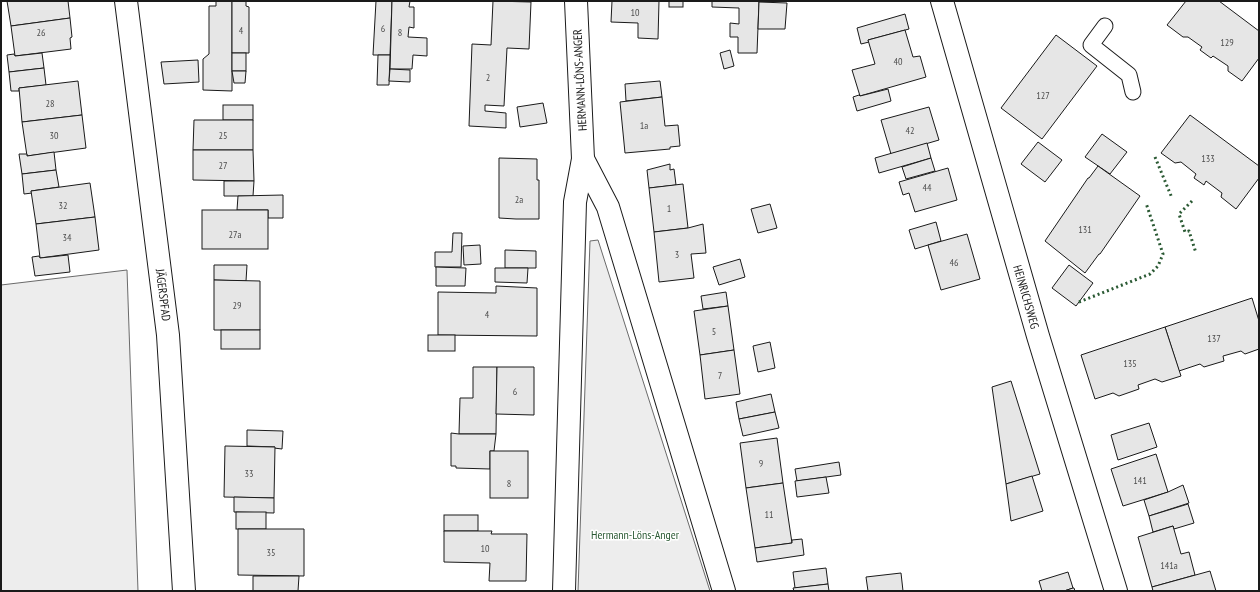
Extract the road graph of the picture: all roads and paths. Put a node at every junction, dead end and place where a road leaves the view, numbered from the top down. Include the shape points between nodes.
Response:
1 (126, 1) edge
2 (576, 1) edge
3 (942, 1) edge
4 (1105, 26) dead end
5 (1133, 92) dead end
6 (584, 159) junction
7 (184, 591) edge
8 (564, 591) edge
9 (724, 591) edge
10 (1116, 591) edge

1 - 7 street, JÄGERSPFAD via 168,335
2 - 6 street, HERMANN-LÖNS-ANGER
3 - 10 street, HEINRICHSWEG via 1038,336
4 - 5 lane via 1091,45 1129,75
6 - 8 street, HERMANN-LÖNS-ANGER via 574,202
6 - 9 street, HERMANN-LÖNS-ANGER via 608,207

